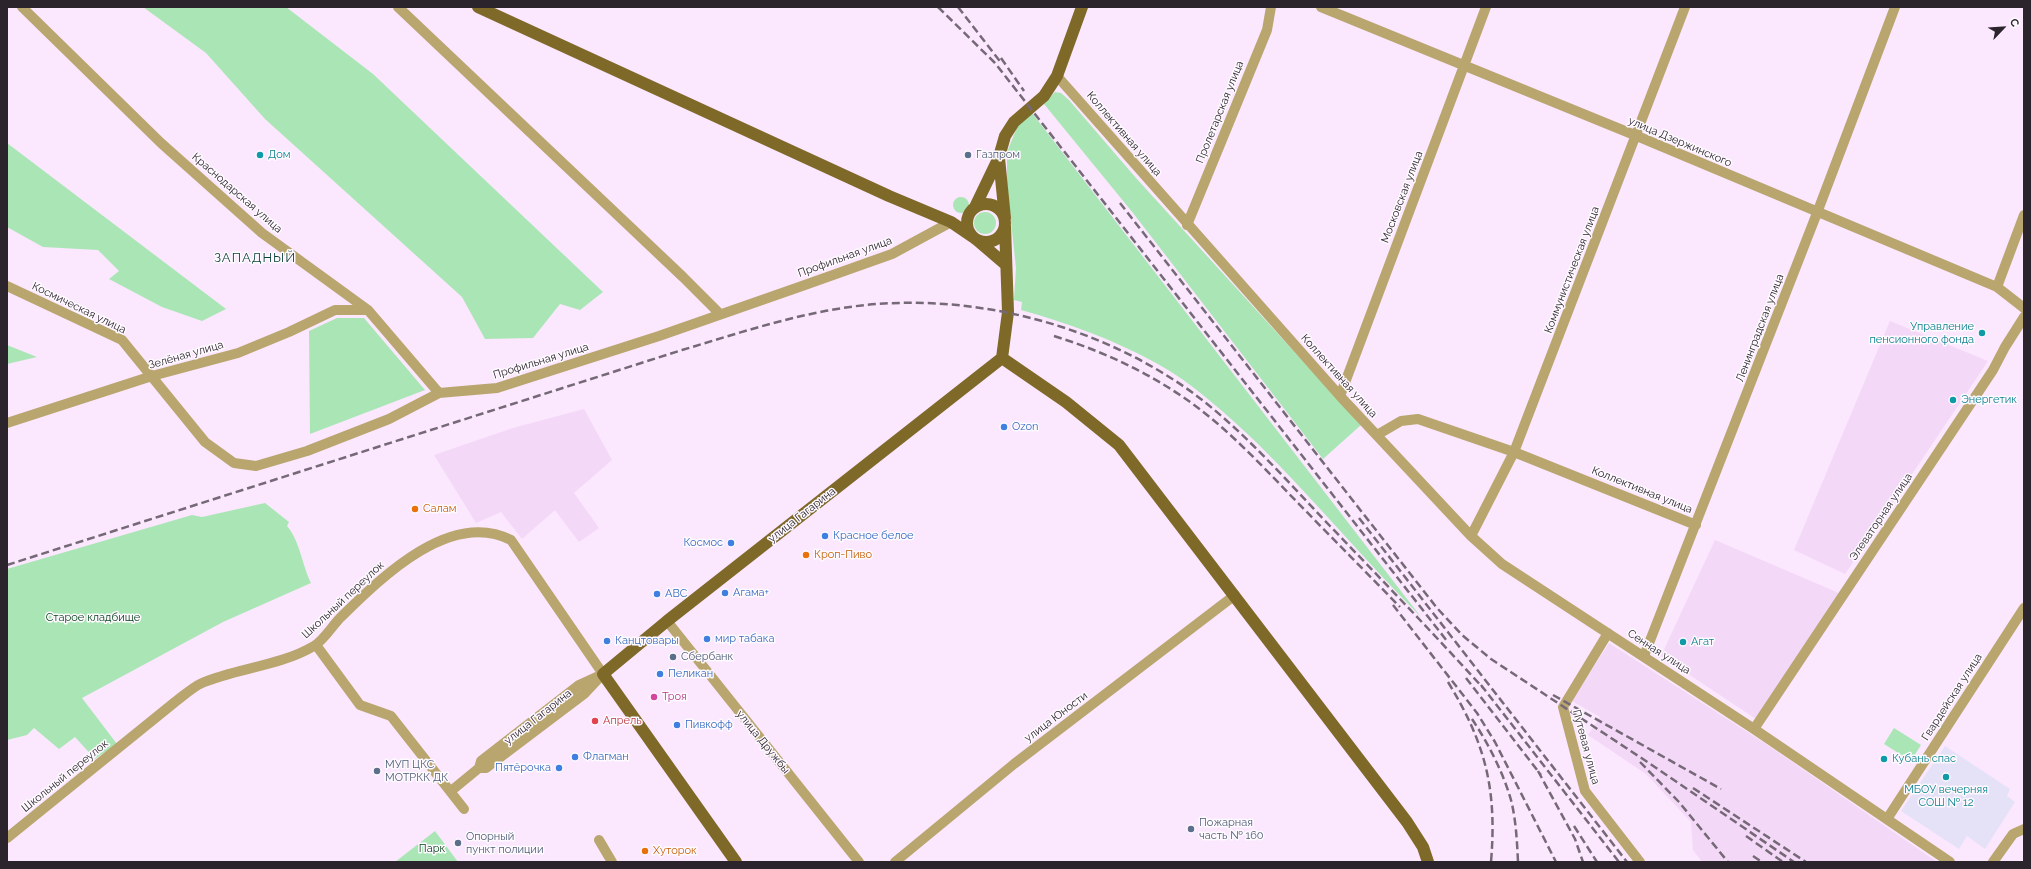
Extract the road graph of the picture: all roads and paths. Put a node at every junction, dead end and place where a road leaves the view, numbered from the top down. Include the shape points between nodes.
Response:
1 (22, 7) edge
2 (398, 7) edge
3 (478, 7) edge
4 (1082, 7) edge
5 (1271, 7) edge
6 (1321, 7) edge
7 (1486, 7) edge
8 (1685, 7) edge
9 (1895, 7) edge
10 (1464, 66) junction
11 (1057, 76) junction
12 (1637, 136) junction
13 (999, 157) junction
14 (972, 211) junction
15 (1817, 213) junction
16 (2024, 215) edge
17 (951, 222) junction
18 (1005, 223) junction
19 (1187, 225) junction
20 (974, 238) junction
21 (1005, 264) junction
22 (7, 286) edge
23 (1997, 287) junction
24 (2024, 308) edge
25 (368, 310) junction
26 (720, 314) junction
27 (2024, 317) edge
28 (1002, 358) junction
29 (152, 376) junction
30 (439, 393) junction
31 (1340, 396) junction
32 (7, 423) edge
33 (1377, 435) junction
34 (1514, 452) junction
35 (234, 463) joint
36 (1696, 525) junction
37 (1471, 536) junction
38 (1235, 596) junction
39 (2024, 608) edge
40 (667, 621) junction
41 (1608, 633) junction
42 (316, 645) junction
43 (1644, 656) junction
44 (603, 674) junction
45 (1754, 729) junction
46 (451, 791) junction
47 (464, 809) dead end
48 (1887, 819) junction
49 (2024, 829) edge
50 (7, 838) edge
51 (598, 840) dead end
52 (612, 862) edge
53 (736, 862) edge
54 (859, 862) edge
55 (895, 862) edge
56 (1428, 862) edge
57 (1640, 862) edge
58 (1950, 862) edge
59 (1993, 862) edge

1 - 25 street, Краснодарская улица via 161,143 262,233
2 - 26 street
3 - 17 main road
4 - 11 main road
5 - 19 street, Пролетарская улица via 1267,30
6 - 10 street, улица Дзержинского
7 - 10 street, Московская улица
8 - 12 street, Коммунистическая улица
9 - 15 street, Ленинградская улица
10 - 12 street, улица Дзержинского
10 - 31 street, Московская улица
11 - 13 main road via 1044,96 1014,122 1005,136
11 - 19 street, Коллективная улица
12 - 15 street, улица Дзержинского
12 - 34 street, Коммунистическая улица
13 - 14 main road
13 - 18 main road
14 - 17 main road
14 - 18 main road via 985,204 994,206 1001,212
14 - 20 main road via 967,226
15 - 23 street, улица Дзержинского
15 - 36 street, Ленинградская улица
16 - 23 street
17 - 20 main road
17 - 26 street, Профильная улица via 892,254
18 - 20 main road via 1001,234 994,240 985,242
18 - 21 main road
19 - 31 street, Коллективная улица
20 - 21 main road
21 - 28 main road via 1008,312
22 - 29 street, Космическая улица via 122,340
23 - 24 street, улица Дзержинского
25 - 29 street, Зелёная улица via 335,310 238,353
25 - 30 street, Краснодарская улица
26 - 30 street, Профильная улица via 497,388
27 - 45 street, Элеваторная улица via 2004,347 1993,370
28 - 38 main road via 1066,402 1119,445
28 - 40 main road, улица Гагарина
29 - 32 street, Зелёная улица
29 - 35 street, Космическая улица via 205,442
30 - 35 street, Профильная улица via 389,419 307,451 256,466
31 - 33 street, Коллективная улица
33 - 34 street, Коллективная улица via 1401,421 1418,419
33 - 37 street, Сенная улица
34 - 36 street, Коллективная улица
34 - 37 street, Коммунистическая улица
36 - 43 street, Ленинградская улица
37 - 41 street, Сенная улица via 1502,564
38 - 55 street, улица Юности via 1014,764
38 - 56 main road via 1407,822 1423,847
39 - 48 street, Гвардейская улица
40 - 44 main road, улица Гагарина
40 - 54 street, улица Дружбы
41 - 43 street, Сенная улица
41 - 57 street, Путевая улица via 1563,707 1585,791
42 - 44 street, Школьный переулок via 398,564 428,546 453,537 479,533 503,536 512,540
42 - 46 street via 360,705 391,716
42 - 50 street, Школьный переулок via 279,660 201,684 175,702
43 - 45 street, Сенная улица
44 - 46 street, улица Гагарина via 584,694 486,768 479,768
44 - 53 main road
45 - 48 street, Сенная улица
46 - 47 street
48 - 58 street, Сенная улица
49 - 59 street via 2013,834
51 - 52 street

